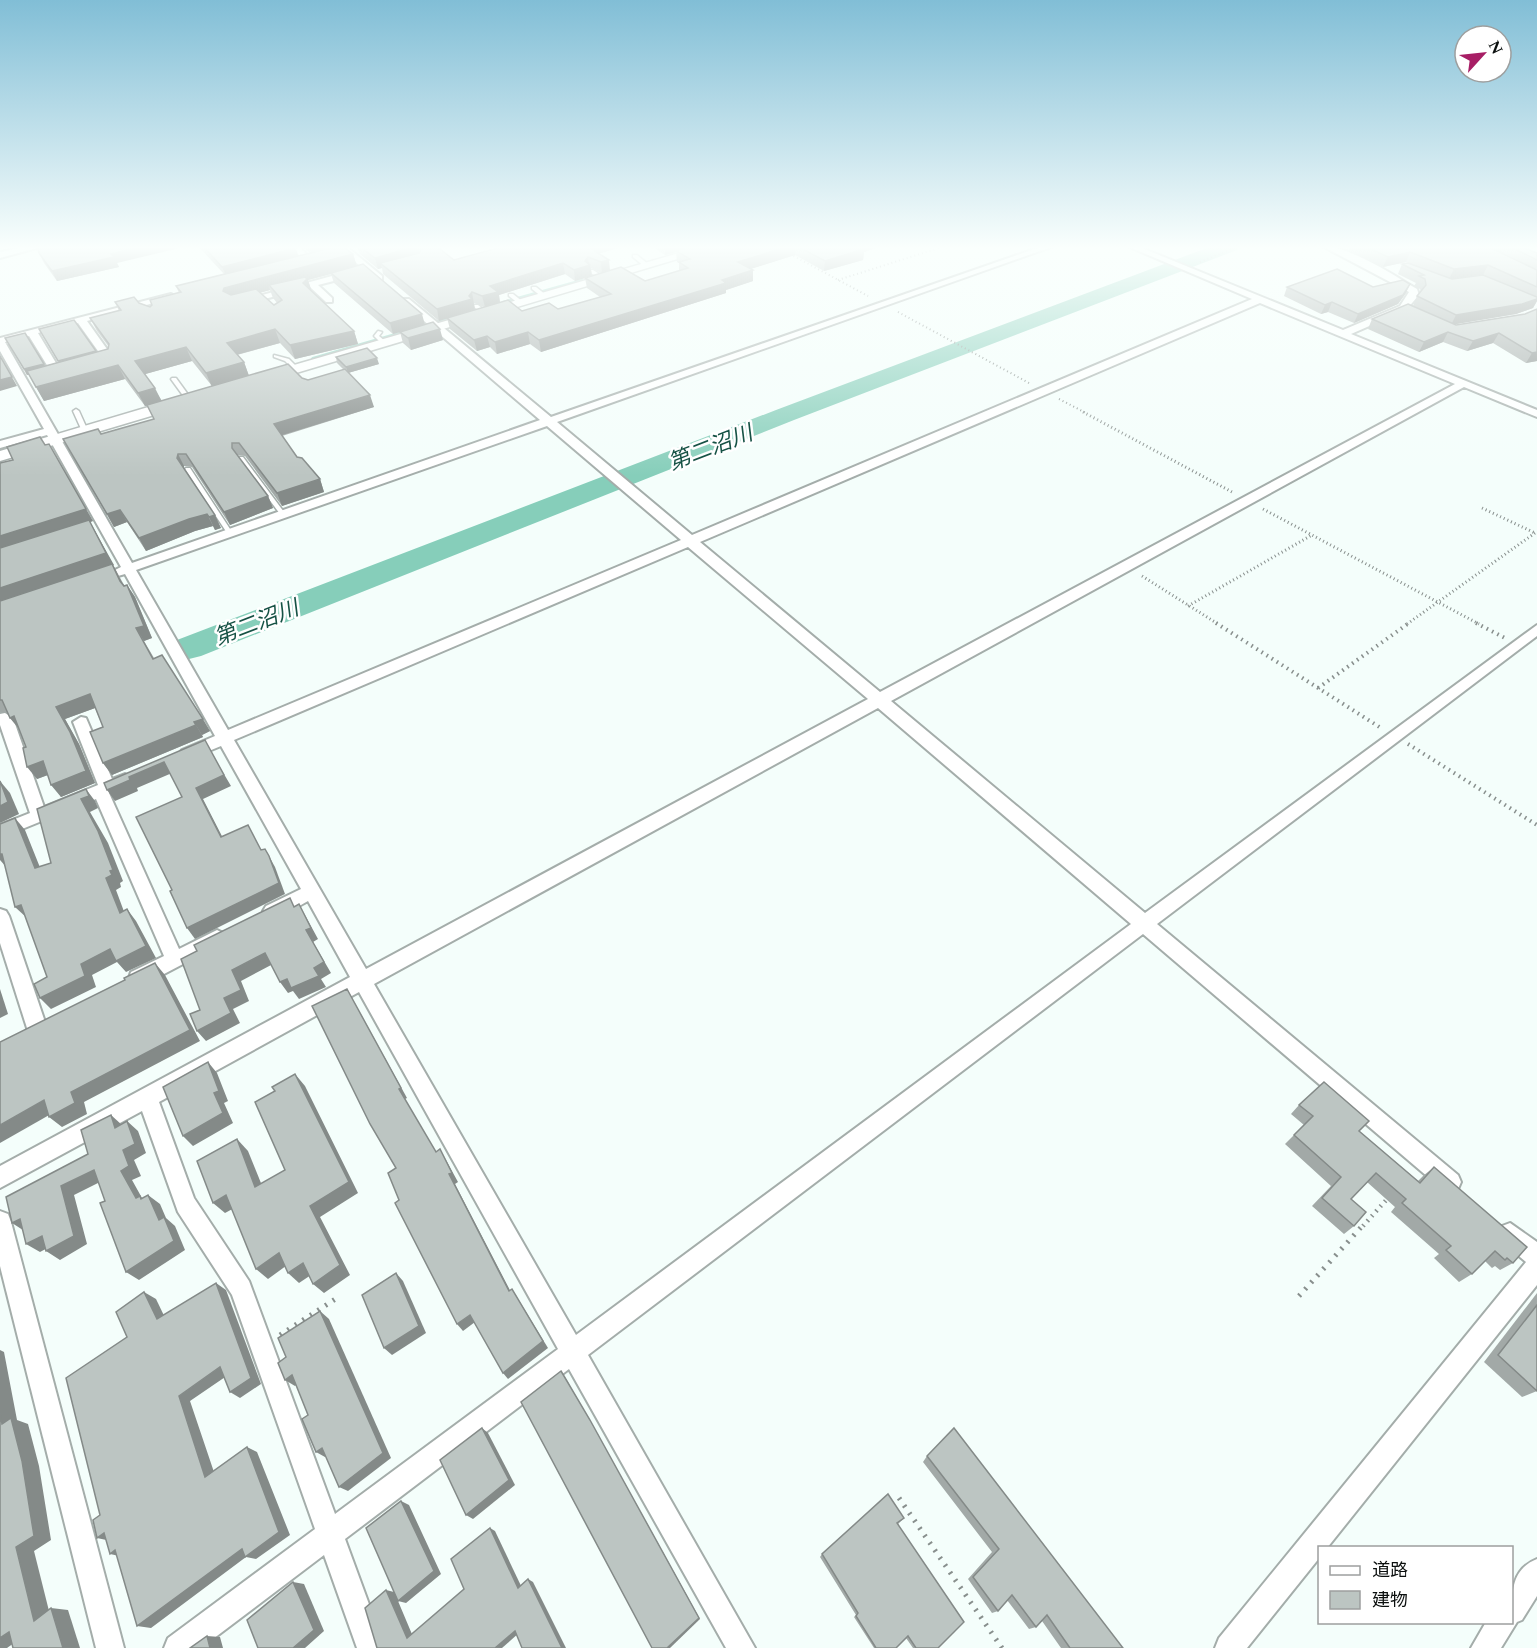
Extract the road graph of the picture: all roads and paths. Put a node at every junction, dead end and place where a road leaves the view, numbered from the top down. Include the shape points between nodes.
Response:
1 (69, 323) edge
2 (83, 323) edge
3 (432, 323) edge
4 (440, 323) edge
5 (828, 323) edge
6 (1205, 323) edge
7 (1316, 323) edge
8 (1368, 323) edge
9 (434, 325) junction
10 (32, 332) junction
11 (1342, 334) junction
12 (0, 341) edge
13 (958, 345) dead end
14 (969, 351) dead end
15 (276, 356) dead end
16 (291, 364) junction
17 (88, 365) edge
18 (46, 376) edge
19 (174, 379) dead end
20 (1464, 383) junction
21 (242, 385) edge
22 (190, 397) joint
23 (1537, 405) edge
24 (1525, 409) junction
25 (76, 411) dead end
26 (1537, 414) edge
27 (547, 420) junction
28 (83, 426) junction
29 (52, 435) junction
30 (0, 445) edge
31 (0, 456) edge
32 (241, 458) edge
33 (188, 470) edge
34 (1482, 508) dead end
35 (282, 513) junction
36 (229, 532) junction
37 (1536, 534) edge
38 (1312, 535) dead end
39 (692, 542) junction
40 (1126, 566) junction
41 (128, 568) junction
42 (106, 575) edge
43 (1188, 606) junction
44 (1537, 629) edge
45 (1318, 687) junction
46 (879, 700) junction
47 (4, 718) edge
48 (81, 722) dead end
49 (1394, 736) junction
50 (225, 738) junction
51 (172, 760) edge
52 (139, 774) edge
53 (104, 788) junction
54 (39, 815) junction
55 (1537, 825) edge
56 (0, 832) edge
57 (312, 891) junction
58 (0, 916) edge
59 (259, 917) edge
60 (1144, 922) junction
61 (238, 928) edge
62 (174, 959) junction
63 (363, 980) junction
64 (121, 986) edge
65 (58, 1017) edge
66 (37, 1028) junction
67 (18, 1037) edge
68 (147, 1097) junction
69 (0, 1177) edge
70 (1392, 1194) edge
71 (1467, 1197) edge
72 (1493, 1219) edge
73 (0, 1222) edge
74 (1537, 1257) edge
75 (1537, 1267) edge
76 (340, 1296) dead end
77 (1299, 1296) dead end
78 (261, 1347) junction
79 (575, 1352) junction
80 (900, 1498) dead end
81 (329, 1535) junction
82 (1537, 1572) edge
83 (1513, 1608) edge
84 (1502, 1624) edge
85 (110, 1648) edge
86 (178, 1648) edge
87 (371, 1648) edge
88 (741, 1648) edge
89 (1002, 1648) edge
90 (1229, 1648) edge
91 (1485, 1648) edge

1 - 10 street
2 - 17 street via 109,359
3 - 9 street
4 - 9 main road
5 - 27 street
6 - 39 street
7 - 11 street
8 - 11 street
9 - 16 main road
9 - 27 street
10 - 12 street
10 - 18 street via 62,371
11 - 20 street
12 - 29 street via 29,380
13 - 14 path
15 - 16 lane
16 - 21 main road
19 - 22 lane
20 - 24 street
20 - 40 street
22 - 28 main road
23 - 24 street
24 - 26 street
25 - 28 lane
27 - 35 street
27 - 39 street
28 - 29 main road
29 - 30 street
29 - 31 main road
29 - 41 street via 98,526
32 - 35 lane
33 - 36 lane
34 - 37 path
35 - 36 street
36 - 41 street
37 - 45 path
38 - 43 path
39 - 46 street
39 - 50 street
40 - 43 path
40 - 46 street
41 - 42 street
41 - 50 street
43 - 45 path
44 - 49 street
45 - 49 path
46 - 60 street
46 - 63 street
47 - 54 street
48 - 53 street
49 - 55 path
49 - 60 street
50 - 51 street
50 - 57 street
52 - 53 street
53 - 54 street
53 - 62 street
54 - 56 street
57 - 59 street
57 - 63 street
58 - 66 street
60 - 71 street
60 - 79 street
61 - 62 street
62 - 64 street
63 - 68 street
63 - 79 street
65 - 66 street
66 - 67 street
68 - 69 street
68 - 78 street via 186,1204 240,1289
70 - 77 path
72 - 74 street
73 - 85 street
75 - 90 street
76 - 78 path
78 - 81 street
79 - 81 street
79 - 88 street
80 - 89 path
81 - 86 street
81 - 87 street
82 - 83 street
84 - 91 street

